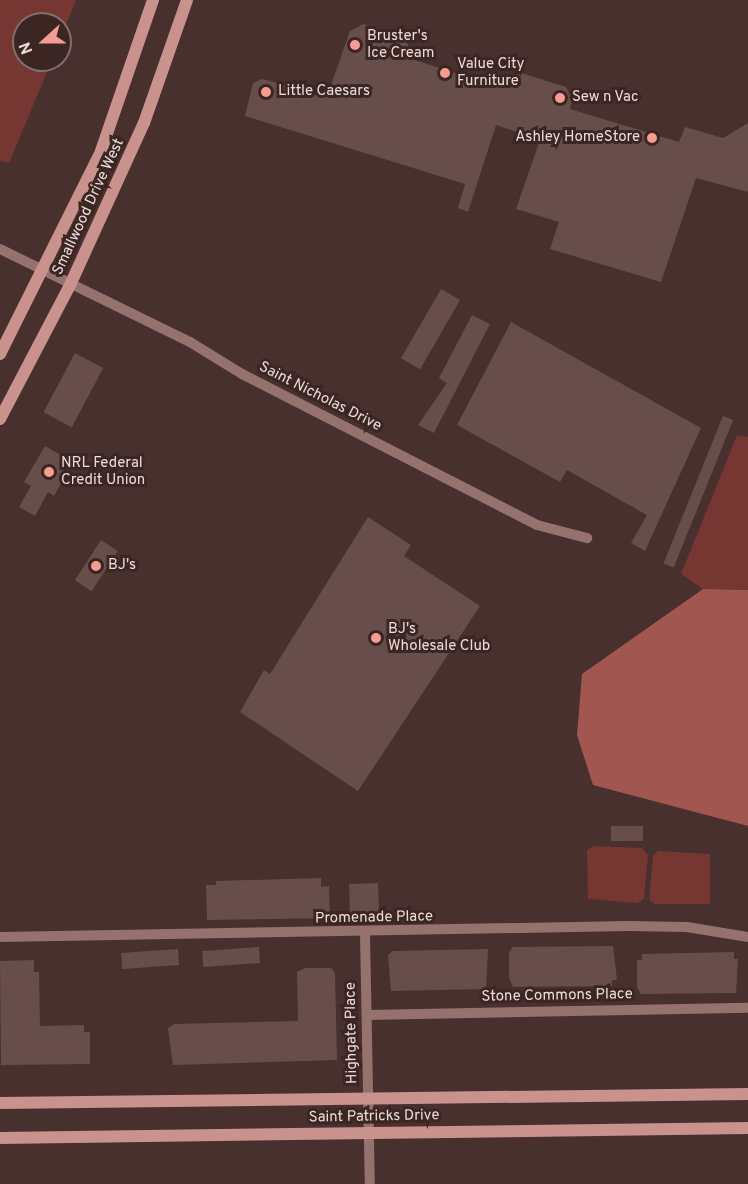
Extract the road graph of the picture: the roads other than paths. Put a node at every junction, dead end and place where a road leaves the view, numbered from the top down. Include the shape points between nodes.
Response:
1 (153, 0) edge
2 (187, 0) edge
3 (0, 249) edge
4 (44, 269) junction
5 (71, 283) junction
6 (0, 354) edge
7 (0, 419) edge
8 (587, 538) dead end
9 (365, 934) junction
10 (0, 937) edge
11 (748, 937) edge
12 (748, 1008) edge
13 (367, 1014) junction
14 (748, 1094) edge
15 (367, 1098) junction
16 (0, 1104) edge
17 (748, 1128) edge
18 (367, 1133) junction
19 (0, 1138) edge
20 (369, 1184) edge

1 - 4 main road, Smallwood Drive West via 101,151
2 - 5 main road, Smallwood Drive West via 156,93
3 - 4 street, Saint Nicholas Drive
4 - 5 street, Saint Nicholas Drive
4 - 6 main road, Smallwood Drive West
5 - 7 main road, Smallwood Drive West
5 - 8 street, Saint Nicholas Drive via 537,525
9 - 10 street, Promenade Place
9 - 11 street, Promenade Place via 627,926 687,927
9 - 13 street, Highgate Place
12 - 13 street, Stone Commons Place
13 - 15 street, Highgate Place
14 - 15 main road, Saint Patricks Drive
15 - 16 main road, Saint Patricks Drive
15 - 18 street, Highgate Place
17 - 18 main road, Saint Patricks Drive
18 - 19 main road, Saint Patricks Drive
18 - 20 street, Highgate Place

